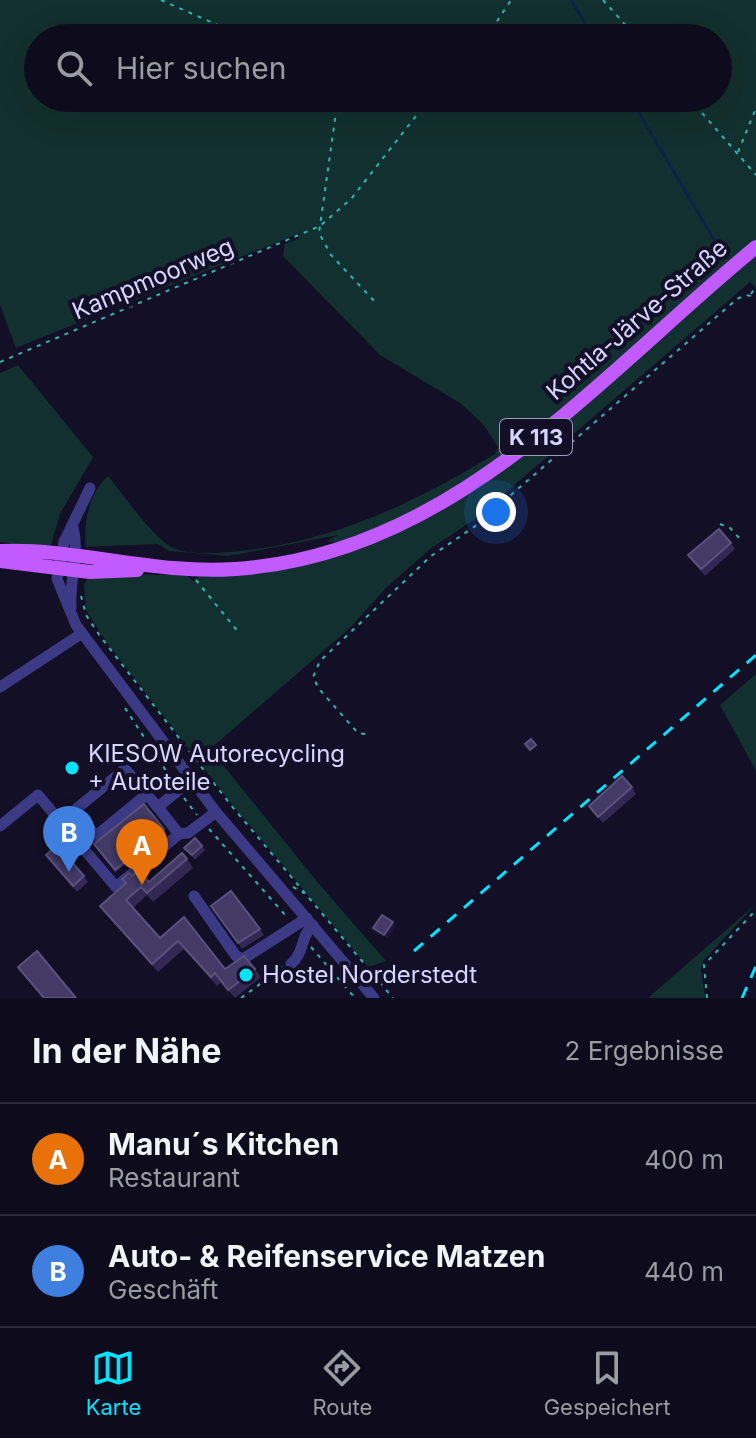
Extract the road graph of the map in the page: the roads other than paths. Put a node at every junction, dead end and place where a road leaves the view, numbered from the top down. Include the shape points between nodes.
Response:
1 (756, 247) edge
2 (90, 488) dead end
3 (0, 551) edge
4 (0, 561) edge
5 (67, 563) junction
6 (81, 634) junction
7 (0, 687) edge
8 (191, 780) junction
9 (147, 794) junction
10 (158, 807) junction
11 (216, 812) junction
12 (0, 826) edge
13 (179, 834) junction
14 (194, 896) dead end
15 (310, 922) junction
16 (291, 964) road end
17 (374, 998) edge

1 - 5 main road, Kohtla-Järve-Straße / K 113 via 488,475 379,535 309,557 237,569 110,573
2 - 5 street via 79,505
3 - 5 main road, Kohtla-Järve-Straße / K 113
4 - 5 main road, Kohtla-Järve-Straße / K 113
5 - 6 street via 72,617
6 - 7 street
6 - 8 street
8 - 10 street
8 - 11 street
9 - 9 street via 125,769 75,810 96,836
9 - 10 street
10 - 13 street
11 - 13 street
11 - 15 street
12 - 13 street via 38,795 116,887
14 - 15 street via 240,959
15 - 16 street via 304,951
15 - 17 street

